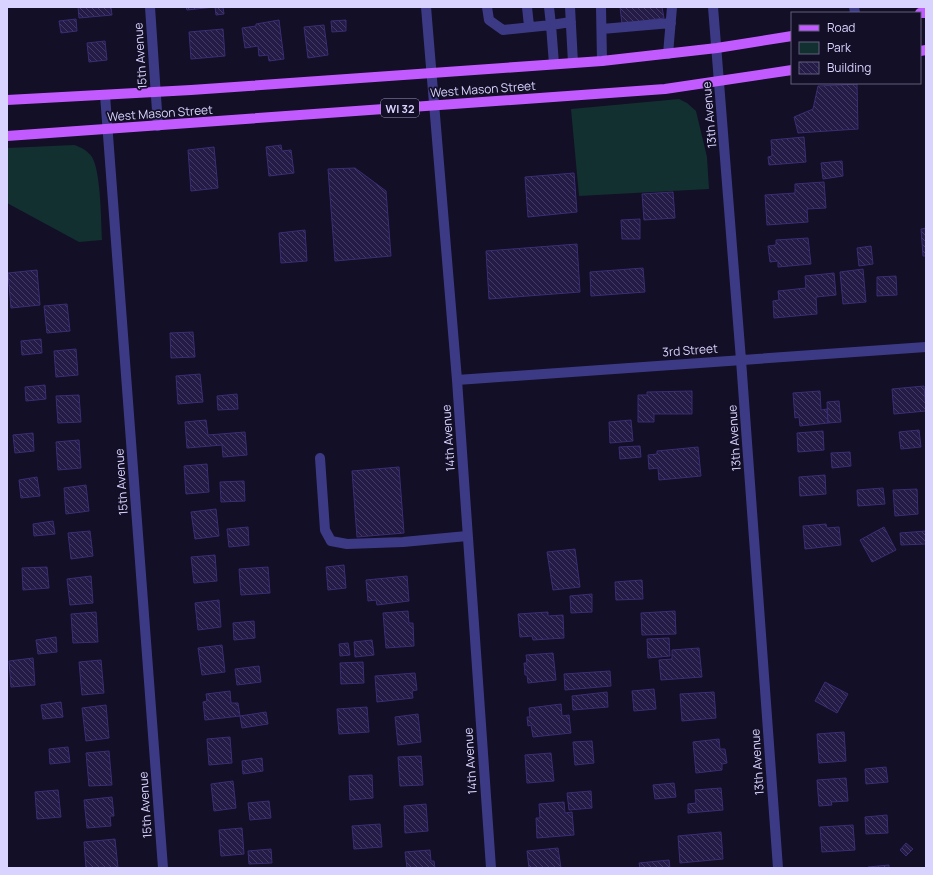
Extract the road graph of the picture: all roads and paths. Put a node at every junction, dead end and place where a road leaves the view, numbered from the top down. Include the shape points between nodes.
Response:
1 (150, 7) edge
2 (426, 7) edge
3 (487, 7) edge
4 (527, 7) edge
5 (549, 7) edge
6 (570, 7) edge
7 (601, 7) edge
8 (672, 7) edge
9 (713, 7) edge
10 (571, 22) junction
11 (670, 23) junction
12 (551, 25) junction
13 (528, 26) junction
14 (602, 29) junction
15 (791, 36) edge
16 (717, 48) junction
17 (668, 54) junction
18 (602, 61) junction
19 (573, 63) junction
20 (554, 64) junction
21 (791, 70) edge
22 (432, 74) junction
23 (719, 81) junction
24 (156, 92) junction
25 (105, 95) junction
26 (7, 100) edge
27 (434, 106) junction
28 (158, 126) junction
29 (109, 130) junction
30 (7, 136) edge
31 (926, 347) edge
32 (741, 360) junction
33 (456, 380) junction
34 (320, 458) dead end
35 (468, 536) junction
36 (163, 868) edge
37 (490, 868) edge
38 (778, 868) edge

1 - 24 street, 15th Avenue
2 - 22 street, 14th Avenue
3 - 13 street via 489,20 503,30
4 - 13 street
5 - 12 street
6 - 10 street
7 - 14 street
8 - 11 street
9 - 16 street, 13th Avenue
10 - 12 street
10 - 19 street
11 - 14 street
11 - 17 street
12 - 13 street
12 - 20 street
14 - 18 street
15 - 16 main road, West Mason Street
16 - 17 main road, West Mason Street
16 - 23 street, 13th Avenue
17 - 18 main road, West Mason Street
18 - 19 main road, West Mason Street
19 - 20 main road, West Mason Street
20 - 22 main road, West Mason Street
21 - 23 main road, West Mason Street / WI 32
22 - 24 main road, West Mason Street
22 - 27 street, 14th Avenue
23 - 27 main road, West Mason Street / WI 32 via 665,89
23 - 32 street, 13th Avenue
24 - 25 main road, West Mason Street
24 - 28 street, 15th Avenue
25 - 26 main road, West Mason Street
25 - 29 street, 15th Avenue
27 - 28 main road, West Mason Street / WI 32
27 - 33 street, 14th Avenue
28 - 29 main road, West Mason Street / WI 32
29 - 30 main road, West Mason Street / WI 32
29 - 36 street, 15th Avenue
31 - 32 street, 3rd Street
32 - 33 street, 3rd Street
32 - 38 street, 13th Avenue
33 - 35 street, 14th Avenue
34 - 35 street via 325,530 331,541 347,544 403,542
35 - 37 street, 14th Avenue

